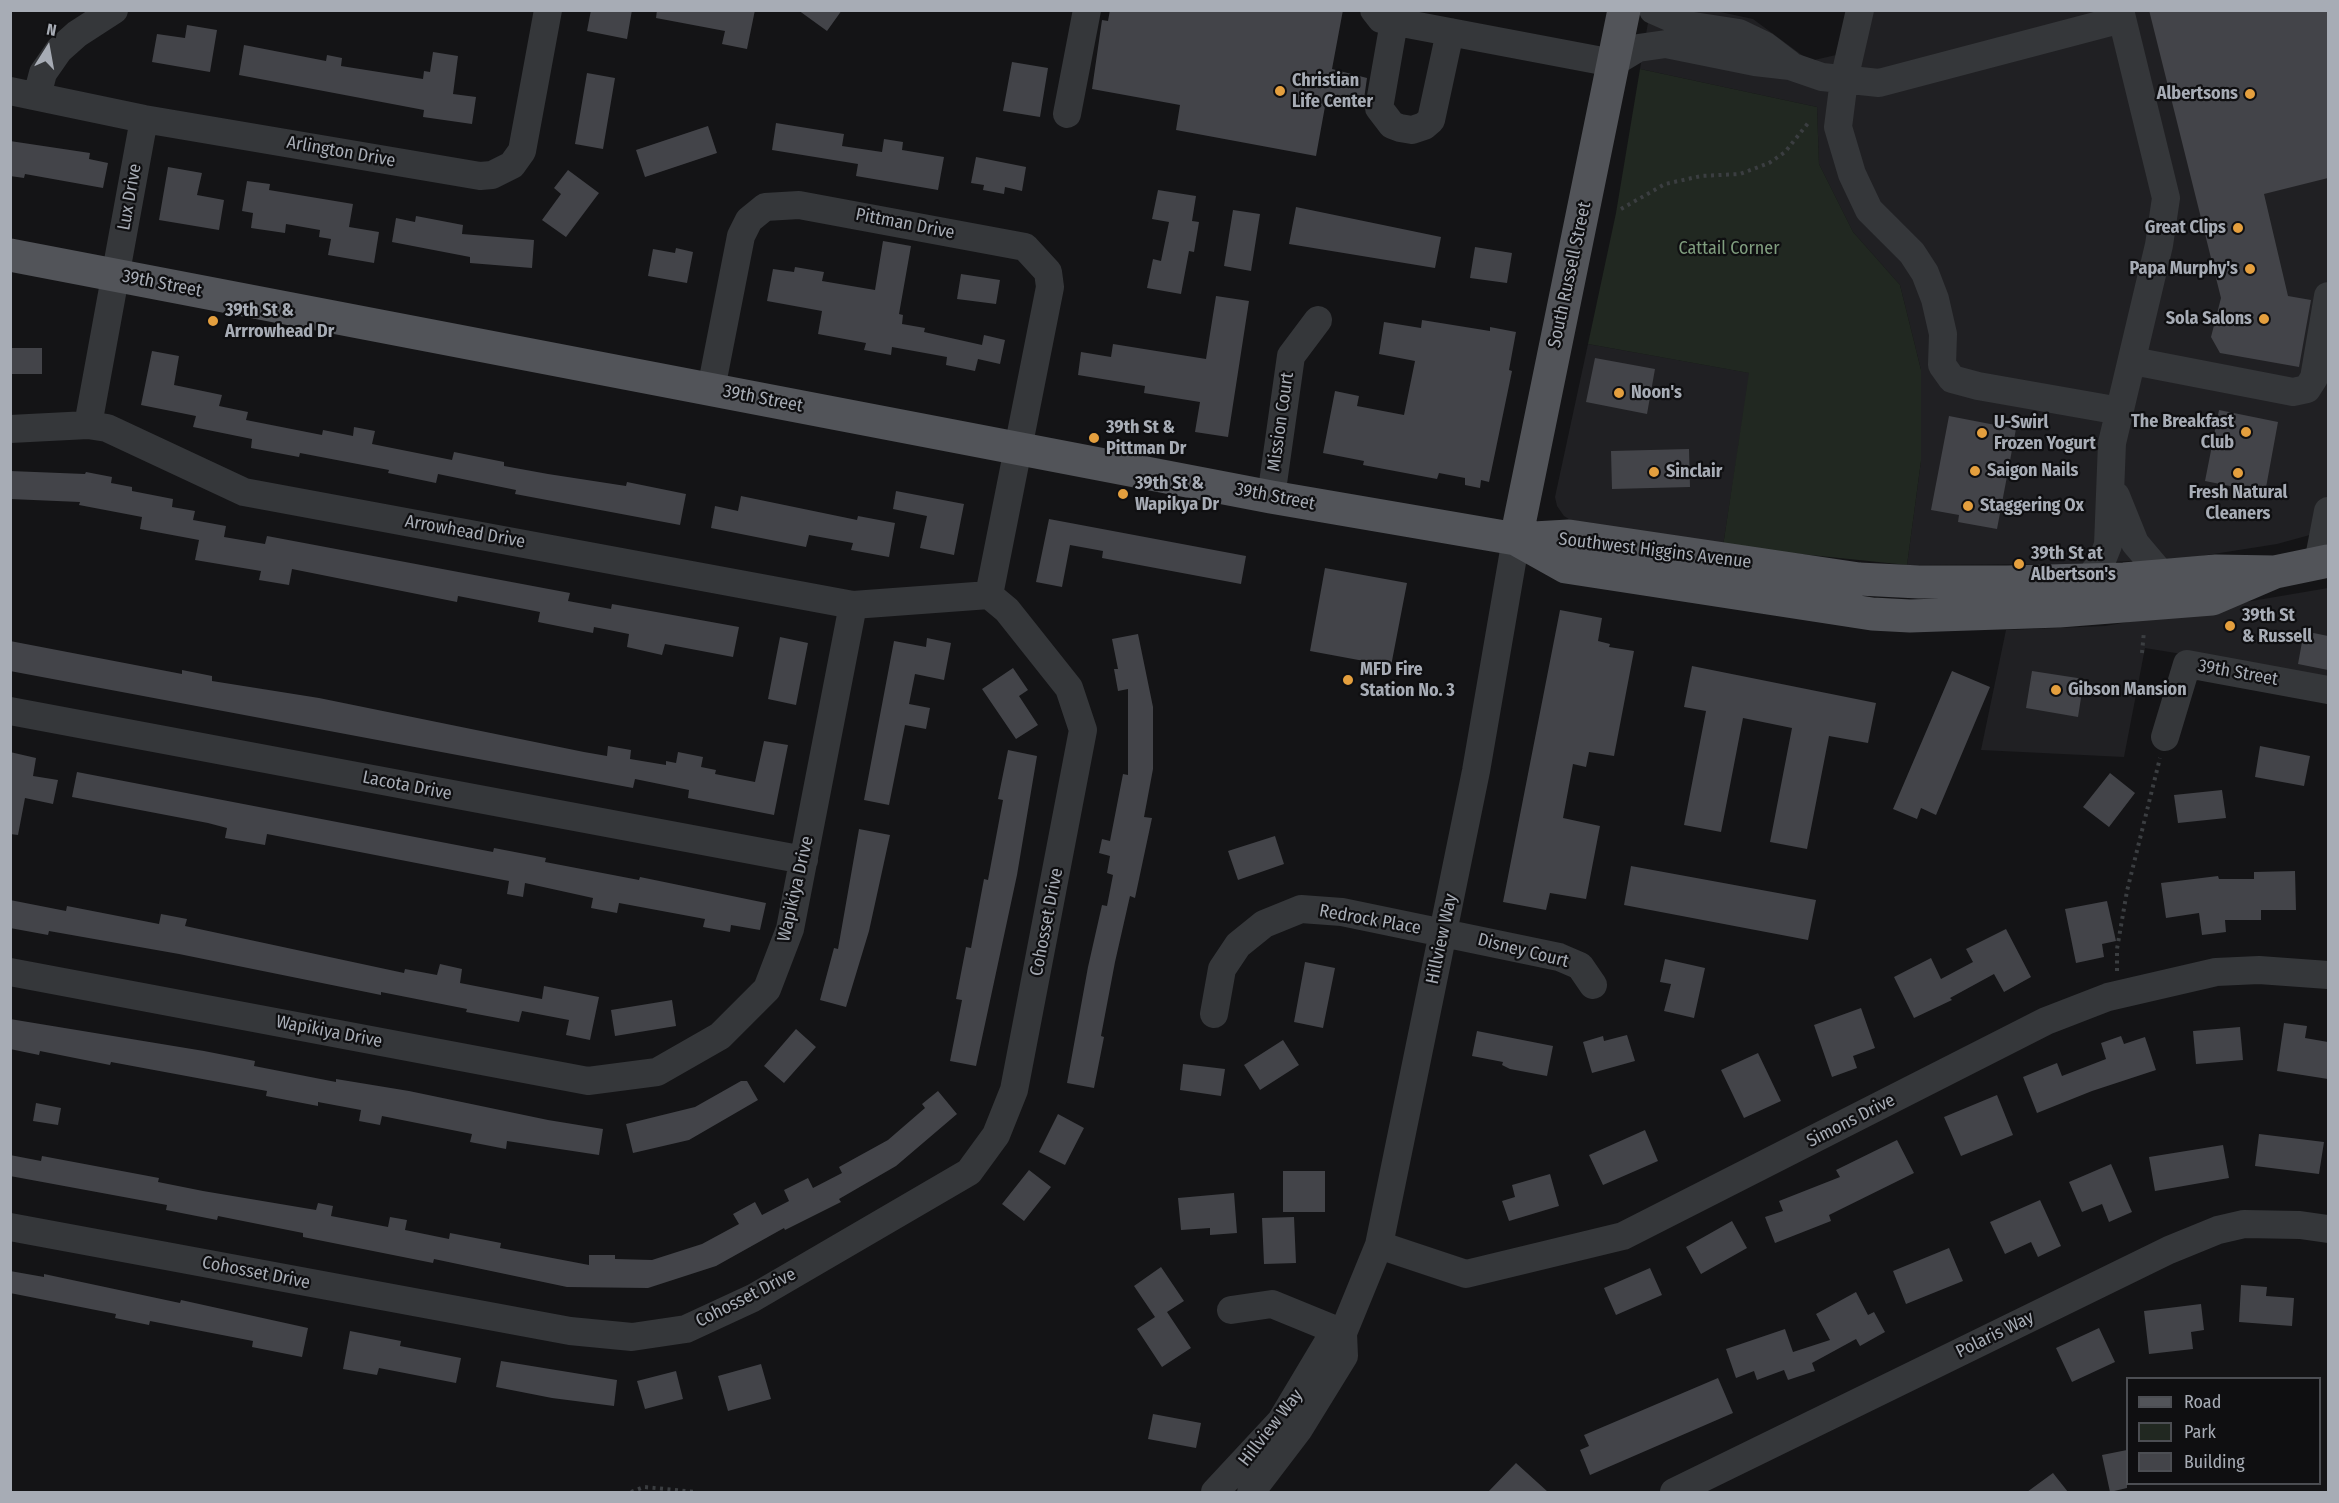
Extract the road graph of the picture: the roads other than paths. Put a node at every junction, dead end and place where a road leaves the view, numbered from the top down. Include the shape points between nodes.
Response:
1 (114, 10) edge
2 (548, 10) edge
3 (1087, 10) edge
4 (1624, 10) edge
5 (1653, 10) edge
6 (1860, 10) edge
7 (2121, 15) edge
8 (1384, 16) edge
9 (1450, 32) junction
10 (1613, 63) junction
11 (1790, 66) junction
12 (1844, 80) junction
13 (24, 93) edge
14 (1067, 114) dead end
15 (144, 119) junction
16 (10, 255) edge
17 (117, 276) junction
18 (2328, 296) edge
19 (1318, 320) dead end
20 (2133, 361) junction
21 (711, 389) junction
22 (2120, 411) junction
23 (88, 425) junction
24 (10, 429) edge
25 (1017, 448) junction
26 (2112, 483) junction
27 (1271, 497) junction
28 (2328, 511) edge
29 (1516, 539) junction
30 (2135, 543) junction
31 (2323, 562) edge
32 (2275, 572) junction
33 (2162, 575) junction
34 (2124, 579) junction
35 (2086, 580) junction
36 (989, 595) junction
37 (853, 605) junction
38 (1872, 614) junction
39 (2328, 690) edge
40 (10, 711) edge
41 (2164, 737) dead end
42 (804, 860) junction
43 (1443, 933) junction
44 (10, 972) edge
45 (2328, 975) edge
46 (1593, 985) dead end
47 (1214, 1014) dead end
48 (10, 1227) edge
49 (2328, 1229) edge
50 (1379, 1245) junction
51 (1231, 1310) dead end
52 (1343, 1333) junction
53 (1215, 1492) edge
54 (1251, 1492) edge
55 (1674, 1492) edge

1 - 13 street via 59,50
2 - 15 street, Arlington Drive via 522,151 512,165 494,175 480,176
3 - 14 street
4 - 10 main road, South Russell Street
5 - 11 street via 1687,25 1738,33 1764,45
6 - 12 street
7 - 12 street via 1901,79 1879,83
7 - 20 street via 2166,198 2164,223
8 - 9 street
8 - 9 street via 1379,108 1392,125 1400,128 1412,130 1431,120
9 - 10 street
10 - 11 street via 1638,48 1666,44
10 - 29 main road, South Russell Street
11 - 12 street
12 - 22 street via 1838,127 1852,174 1869,210 1912,253 1925,273 1943,334 1942,365 1952,379
13 - 15 street, Arlington Drive
15 - 17 street, Lux Drive
16 - 17 main road, 39th Street
17 - 21 main road, 39th Street
17 - 23 street
18 - 20 street via 2314,378 2307,389 2292,392
19 - 27 street, Mission Court via 1291,356
20 - 22 street
21 - 25 main road, 39th Street
21 - 25 street, Pittman Drive via 741,236 749,220 765,207 799,205 1025,247 1048,272 1050,286
22 - 26 street via 2112,443
23 - 24 street, Arrowhead Drive
23 - 37 street, Arrowhead Drive via 106,428 244,492
25 - 27 main road, 39th Street
25 - 36 street
26 - 30 street
26 - 35 street via 2108,545 2100,565
27 - 29 main road, 39th Street
28 - 31 street
29 - 35 main road, Southwest Higgins Avenue via 1569,536 1858,579
29 - 38 main road, Southwest Higgins Avenue via 1566,567
29 - 43 street, Hillview Way
30 - 33 street
30 - 34 street
31 - 32 main road, Southwest Higgins Avenue
32 - 33 main road, Southwest Higgins Avenue
32 - 38 main road, Southwest Higgins Avenue via 2212,599 2059,611
33 - 34 main road, Southwest Higgins Avenue
34 - 35 main road, Southwest Higgins Avenue
34 - 38 main road via 2116,591 2100,596 1906,601
36 - 37 street
36 - 48 street, Cohosset Drive via 1007,610 1069,688 1083,730 1014,1090 996,1136 969,1172 753,1298 686,1329 632,1336 570,1332
37 - 42 street, Wapikiya Drive
39 - 41 street, 39th Street via 2187,664
40 - 42 street, Lacota Drive
42 - 44 street, Wapikiya Drive via 790,929 767,989 720,1036 657,1072 588,1081
43 - 46 street, Disney Court via 1559,957 1580,966
43 - 47 street, Redrock Place via 1342,912 1300,909 1264,924 1238,945 1222,969
43 - 50 street, Hillview Way
45 - 50 street, Simons Drive via 2259,970 2216,972 2108,997 2046,1022 1623,1236 1466,1274
49 - 55 street, Polaris Way via 2244,1224 2218,1230 2169,1250
50 - 52 street, Hillview Way
51 - 52 street via 1272,1304
52 - 53 street, Hillview Way via 1327,1344 1281,1421
52 - 54 street, Hillview Way via 1344,1356 1332,1379

